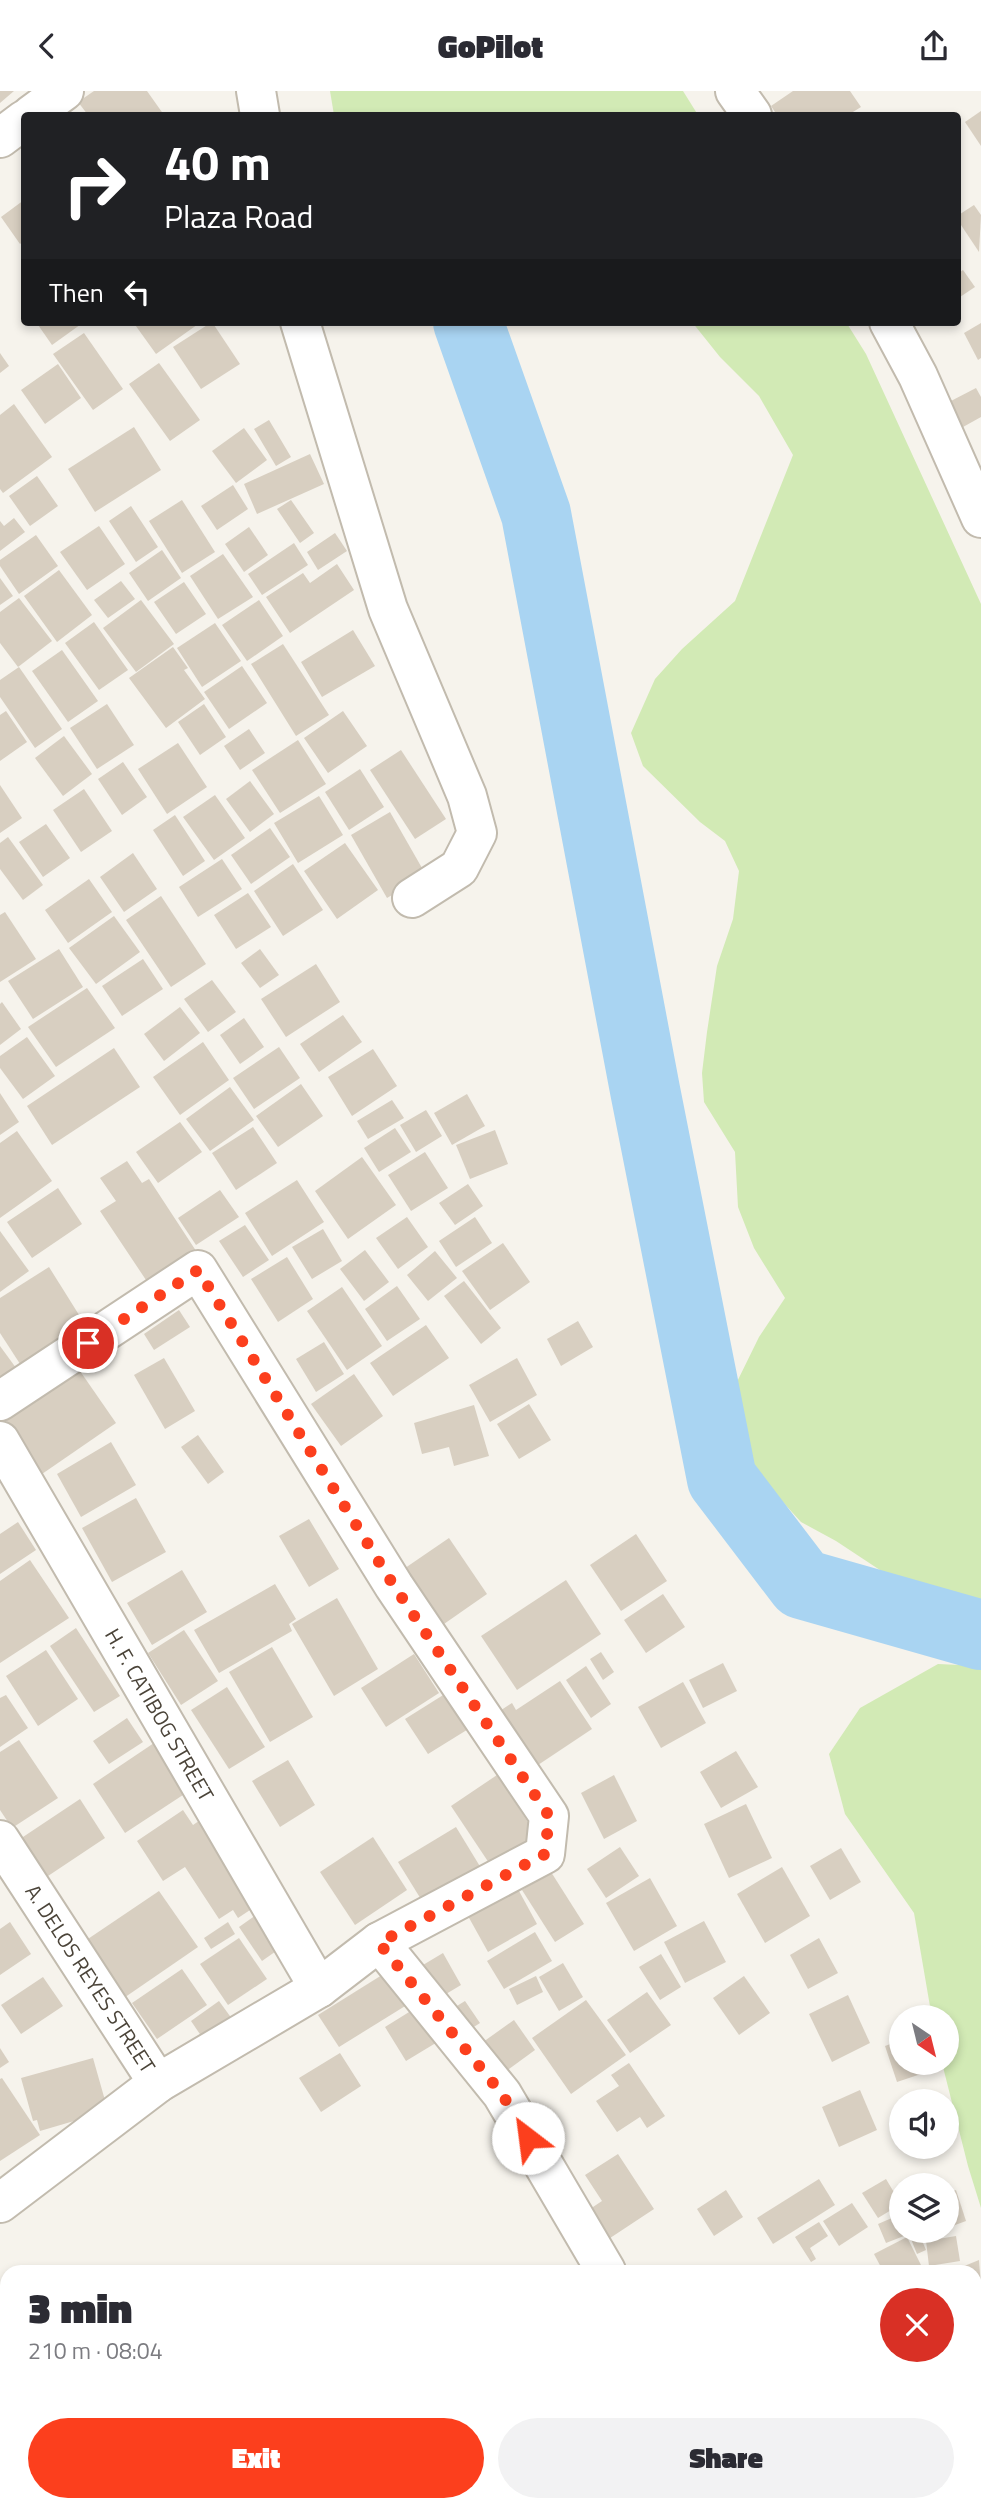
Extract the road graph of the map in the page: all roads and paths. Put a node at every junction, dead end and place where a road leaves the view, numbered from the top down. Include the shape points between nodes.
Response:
1 (64, 91) edge
2 (256, 91) edge
3 (735, 91) edge
4 (35, 112) edge
5 (260, 112) edge
6 (750, 112) edge
7 (21, 122) edge
8 (0, 138) edge
9 (301, 326) edge
10 (891, 326) edge
11 (981, 518) edge
12 (412, 898) dead end
13 (0, 1401) edge
14 (0, 1441) edge
15 (0, 1840) edge
16 (379, 1943) junction
17 (319, 1988) junction
18 (158, 2083) junction
19 (0, 2203) edge
20 (602, 2265) edge

1 - 4 street
2 - 5 street
3 - 6 street
7 - 8 street
9 - 12 street via 388,609 467,796 477,833 459,868
10 - 11 street
13 - 16 street via 198,1270 394,1586 549,1816 545,1854
14 - 17 street, H. F. CATIBOG STREET
15 - 18 street, A. DELOS REYES STREET
16 - 17 street
16 - 20 street via 502,2094
17 - 18 street
18 - 19 street

